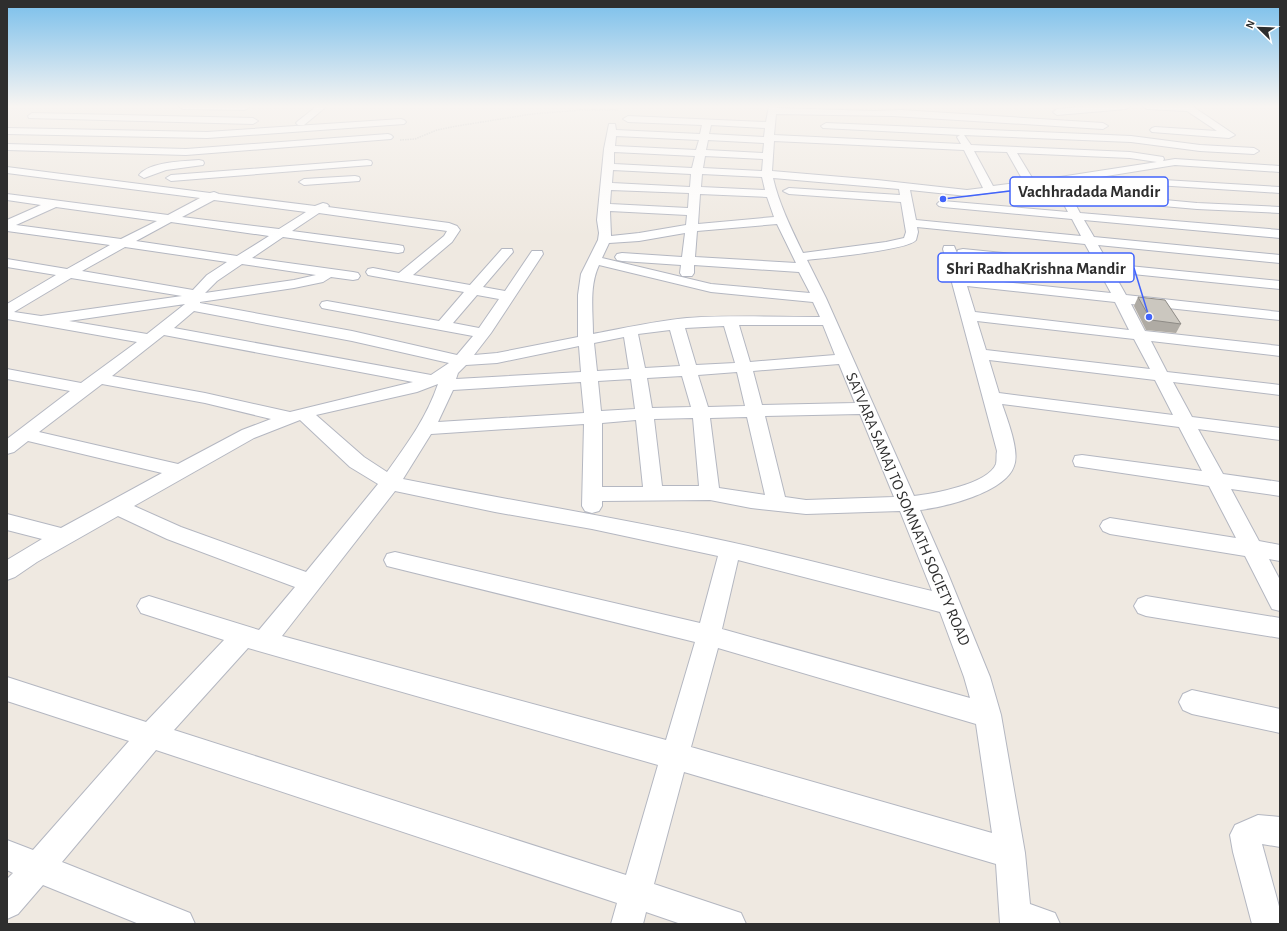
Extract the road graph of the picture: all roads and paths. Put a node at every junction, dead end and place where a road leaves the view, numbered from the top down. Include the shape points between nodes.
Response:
1 (86, 149) edge
2 (112, 149) edge
3 (222, 149) edge
4 (609, 149) edge
5 (619, 149) edge
6 (701, 149) edge
7 (712, 149) edge
8 (737, 149) edge
9 (773, 149) edge
10 (813, 149) edge
11 (968, 149) edge
12 (1010, 149) edge
13 (1018, 149) edge
14 (1189, 149) edge
15 (1206, 149) edge
16 (1251, 149) edge
17 (1046, 151) junction
18 (700, 153) junction
19 (1260, 156) junction
20 (68, 158) dead end
21 (213, 162) dead end
22 (1174, 162) junction
23 (367, 163) dead end
24 (1210, 164) junction
25 (310, 167) junction
26 (608, 167) junction
27 (1280, 169) edge
28 (7, 170) edge
29 (697, 171) junction
30 (122, 173) dead end
31 (1060, 177) junction
32 (171, 178) junction
33 (1083, 178) junction
34 (355, 179) dead end
35 (101, 182) junction
36 (304, 182) junction
37 (1031, 185) junction
38 (606, 186) junction
39 (904, 186) junction
40 (695, 190) junction
41 (1280, 190) edge
42 (990, 191) junction
43 (780, 192) junction
44 (300, 194) dead end
45 (211, 196) junction
46 (7, 197) edge
47 (906, 199) junction
48 (325, 201) junction
49 (54, 203) junction
50 (942, 204) dead end
51 (604, 207) junction
52 (1280, 210) edge
53 (693, 212) junction
54 (1076, 215) junction
55 (455, 218) dead end
56 (169, 219) junction
57 (781, 220) junction
58 (910, 223) junction
59 (7, 226) edge
60 (445, 226) junction
61 (692, 228) junction
62 (281, 234) junction
63 (1280, 234) edge
64 (604, 240) junction
65 (1089, 240) junction
66 (122, 244) junction
67 (398, 249) dead end
68 (507, 252) dead end
69 (537, 254) dead end
70 (597, 258) junction
71 (1280, 259) edge
72 (240, 260) junction
73 (689, 262) junction
74 (7, 263) edge
75 (802, 263) junction
76 (1104, 267) junction
77 (329, 272) junction
78 (373, 272) dead end
79 (69, 273) junction
80 (352, 276) dead end
81 (402, 277) junction
82 (685, 282) junction
83 (958, 282) junction
84 (1280, 285) edge
85 (473, 290) junction
86 (509, 296) junction
87 (819, 298) junction
88 (1120, 298) junction
89 (195, 299) junction
90 (327, 305) dead end
91 (7, 310) edge
92 (7, 316) edge
93 (968, 316) junction
94 (1280, 316) edge
95 (38, 321) junction
96 (730, 321) junction
97 (829, 321) junction
98 (676, 324) junction
99 (442, 326) junction
100 (630, 331) junction
101 (483, 333) junction
102 (155, 335) junction
103 (1140, 335) junction
104 (586, 341) junction
105 (1280, 351) edge
106 (980, 354) junction
107 (845, 359) junction
108 (744, 367) junction
109 (689, 370) junction
110 (7, 374) edge
111 (448, 374) junction
112 (640, 374) junction
113 (590, 376) junction
114 (1161, 376) junction
115 (98, 378) junction
116 (84, 389) junction
117 (1280, 390) edge
118 (992, 397) junction
119 (866, 408) junction
120 (755, 411) junction
121 (701, 412) junction
122 (646, 414) junction
123 (298, 416) junction
124 (593, 417) junction
125 (1185, 422) junction
126 (424, 429) junction
127 (25, 434) junction
128 (1280, 434) edge
129 (7, 448) edge
130 (1082, 461) dead end
131 (179, 471) junction
132 (1216, 480) junction
133 (390, 483) junction
134 (1280, 489) edge
135 (652, 493) junction
136 (710, 493) junction
137 (592, 494) junction
138 (777, 504) junction
139 (907, 504) junction
140 (117, 507) junction
141 (592, 521) junction
142 (7, 522) edge
143 (1110, 526) dead end
144 (64, 537) junction
145 (1251, 548) junction
146 (730, 550) junction
147 (1280, 553) edge
148 (395, 560) dead end
149 (7, 571) edge
150 (310, 583) junction
151 (1280, 602) edge
152 (949, 605) junction
153 (149, 606) dead end
154 (1146, 606) dead end
155 (1280, 628) edge
156 (709, 635) junction
157 (254, 639) junction
158 (7, 689) edge
159 (1192, 702) dead end
160 (988, 715) junction
161 (1280, 721) edge
162 (151, 736) junction
163 (674, 756) junction
164 (1280, 832) edge
165 (1010, 853) junction
166 (7, 855) edge
167 (38, 867) junction
168 (636, 892) junction
169 (7, 903) edge
170 (1025, 921) edge
171 (179, 924) edge
172 (628, 924) edge
173 (730, 924) edge
174 (1268, 924) edge

1 - 20 street
2 - 3 street
4 - 26 street
5 - 18 street
6 - 18 street
7 - 18 street
8 - 29 street
9 - 43 street, SATVARA SAMAJ TO SOMNATH SOCIETY ROAD
10 - 39 street
11 - 42 street
12 - 37 street
13 - 17 street
14 - 24 street
15 - 19 street
16 - 19 street
17 - 22 street via 1130,155
17 - 31 street
18 - 29 street
19 - 27 street
21 - 32 street via 167,166 140,175
22 - 24 street
22 - 33 street
23 - 25 street
24 - 27 street
25 - 32 street
25 - 36 street
26 - 29 street
26 - 38 street
28 - 35 street
29 - 40 street
30 - 35 street
31 - 33 street
31 - 37 street
31 - 52 street via 1196,206
31 - 54 street
32 - 45 street via 227,185
33 - 41 street
34 - 36 street
35 - 45 street
35 - 49 street
36 - 44 street
37 - 42 street
38 - 40 street
38 - 51 street
39 - 42 street via 967,193
39 - 47 street
40 - 43 street
40 - 53 street
43 - 47 street
43 - 57 street, SATVARA SAMAJ TO SOMNATH SOCIETY ROAD
45 - 48 street
45 - 56 street
46 - 49 street
47 - 58 street
48 - 60 street
48 - 62 street
49 - 56 street
49 - 59 street
50 - 54 street
51 - 53 street
51 - 64 street
53 - 61 street
54 - 63 street
54 - 65 street
55 - 60 street
56 - 62 street
56 - 66 street
57 - 61 street
57 - 75 street, SATVARA SAMAJ TO SOMNATH SOCIETY ROAD
58 - 65 street
58 - 75 street via 910,240 905,242
59 - 66 street
60 - 81 street via 454,230 448,239
61 - 64 street
61 - 73 street
62 - 67 street
62 - 72 street
64 - 70 street
65 - 71 street
65 - 76 street
66 - 72 street
66 - 79 street
68 - 85 street
69 - 86 street
70 - 73 street
70 - 82 street
70 - 104 street via 585,286
72 - 77 street
72 - 89 street via 204,284
73 - 75 street
73 - 82 street
74 - 79 street
75 - 87 street, SATVARA SAMAJ TO SOMNATH SOCIETY ROAD
76 - 83 street via 956,251
76 - 84 street
76 - 88 street
77 - 80 street
77 - 89 street via 318,279 301,283
78 - 81 street
79 - 89 street
79 - 91 street
81 - 85 street
82 - 87 street via 732,291
83 - 88 street
83 - 93 street
85 - 86 street
85 - 99 street
86 - 101 street
87 - 97 street, SATVARA SAMAJ TO SOMNATH SOCIETY ROAD
88 - 94 street
88 - 103 street
89 - 95 street
89 - 102 street via 184,313
89 - 111 street via 352,336
90 - 99 street
92 - 95 street
93 - 103 street
93 - 106 street
95 - 102 street
96 - 97 street
96 - 98 street
96 - 108 street
97 - 107 street, SATVARA SAMAJ TO SOMNATH SOCIETY ROAD
98 - 100 street
98 - 109 street
99 - 101 street
100 - 104 street
100 - 112 street
101 - 111 street
102 - 111 street
102 - 115 street
103 - 105 street
103 - 114 street
104 - 111 street via 497,358
104 - 113 street
106 - 114 street
106 - 118 street
107 - 108 street
107 - 119 street, SATVARA SAMAJ TO SOMNATH SOCIETY ROAD
108 - 109 street
108 - 120 street
109 - 112 street
109 - 121 street
110 - 116 street
111 - 113 street
111 - 123 street via 412,388
111 - 126 street
112 - 113 street
112 - 122 street
113 - 124 street
114 - 117 street
114 - 125 street
115 - 116 street
115 - 123 street
116 - 127 street
118 - 125 street
118 - 139 street via 1006,451 1005,466 992,480 966,492 940,500
119 - 120 street
119 - 139 street, SATVARA SAMAJ TO SOMNATH SOCIETY ROAD
120 - 121 street
120 - 138 street
121 - 122 street
121 - 136 street
122 - 124 street
122 - 135 street
123 - 131 street via 248,434
123 - 133 street via 357,462
124 - 126 street
124 - 137 street
125 - 128 street
125 - 132 street
126 - 133 street
127 - 129 street
127 - 131 street
130 - 132 street
131 - 140 street
132 - 134 street
132 - 145 street
133 - 141 street via 495,506
133 - 150 street
135 - 136 street
135 - 137 street
136 - 138 street
137 - 141 street
138 - 139 street via 806,507
139 - 152 street, SATVARA SAMAJ TO SOMNATH SOCIETY ROAD
140 - 144 street
140 - 150 street via 174,533
141 - 146 street
142 - 144 street
143 - 145 street
144 - 149 street
145 - 147 street
145 - 151 street
146 - 152 street
146 - 156 street
148 - 156 street
150 - 157 street
152 - 160 street, SATVARA SAMAJ TO SOMNATH SOCIETY ROAD via 977,677
153 - 157 street
154 - 155 street
156 - 160 street
156 - 163 street
157 - 162 street
157 - 163 street
158 - 162 street
159 - 161 street
160 - 165 street, SATVARA SAMAJ TO SOMNATH SOCIETY ROAD
162 - 167 street
162 - 168 street
163 - 165 street
163 - 168 street
164 - 174 street via 1268,829 1252,830 1245,835
165 - 170 street, SATVARA SAMAJ TO SOMNATH SOCIETY ROAD
166 - 167 street
167 - 169 street
167 - 171 street
168 - 172 street
168 - 173 street

